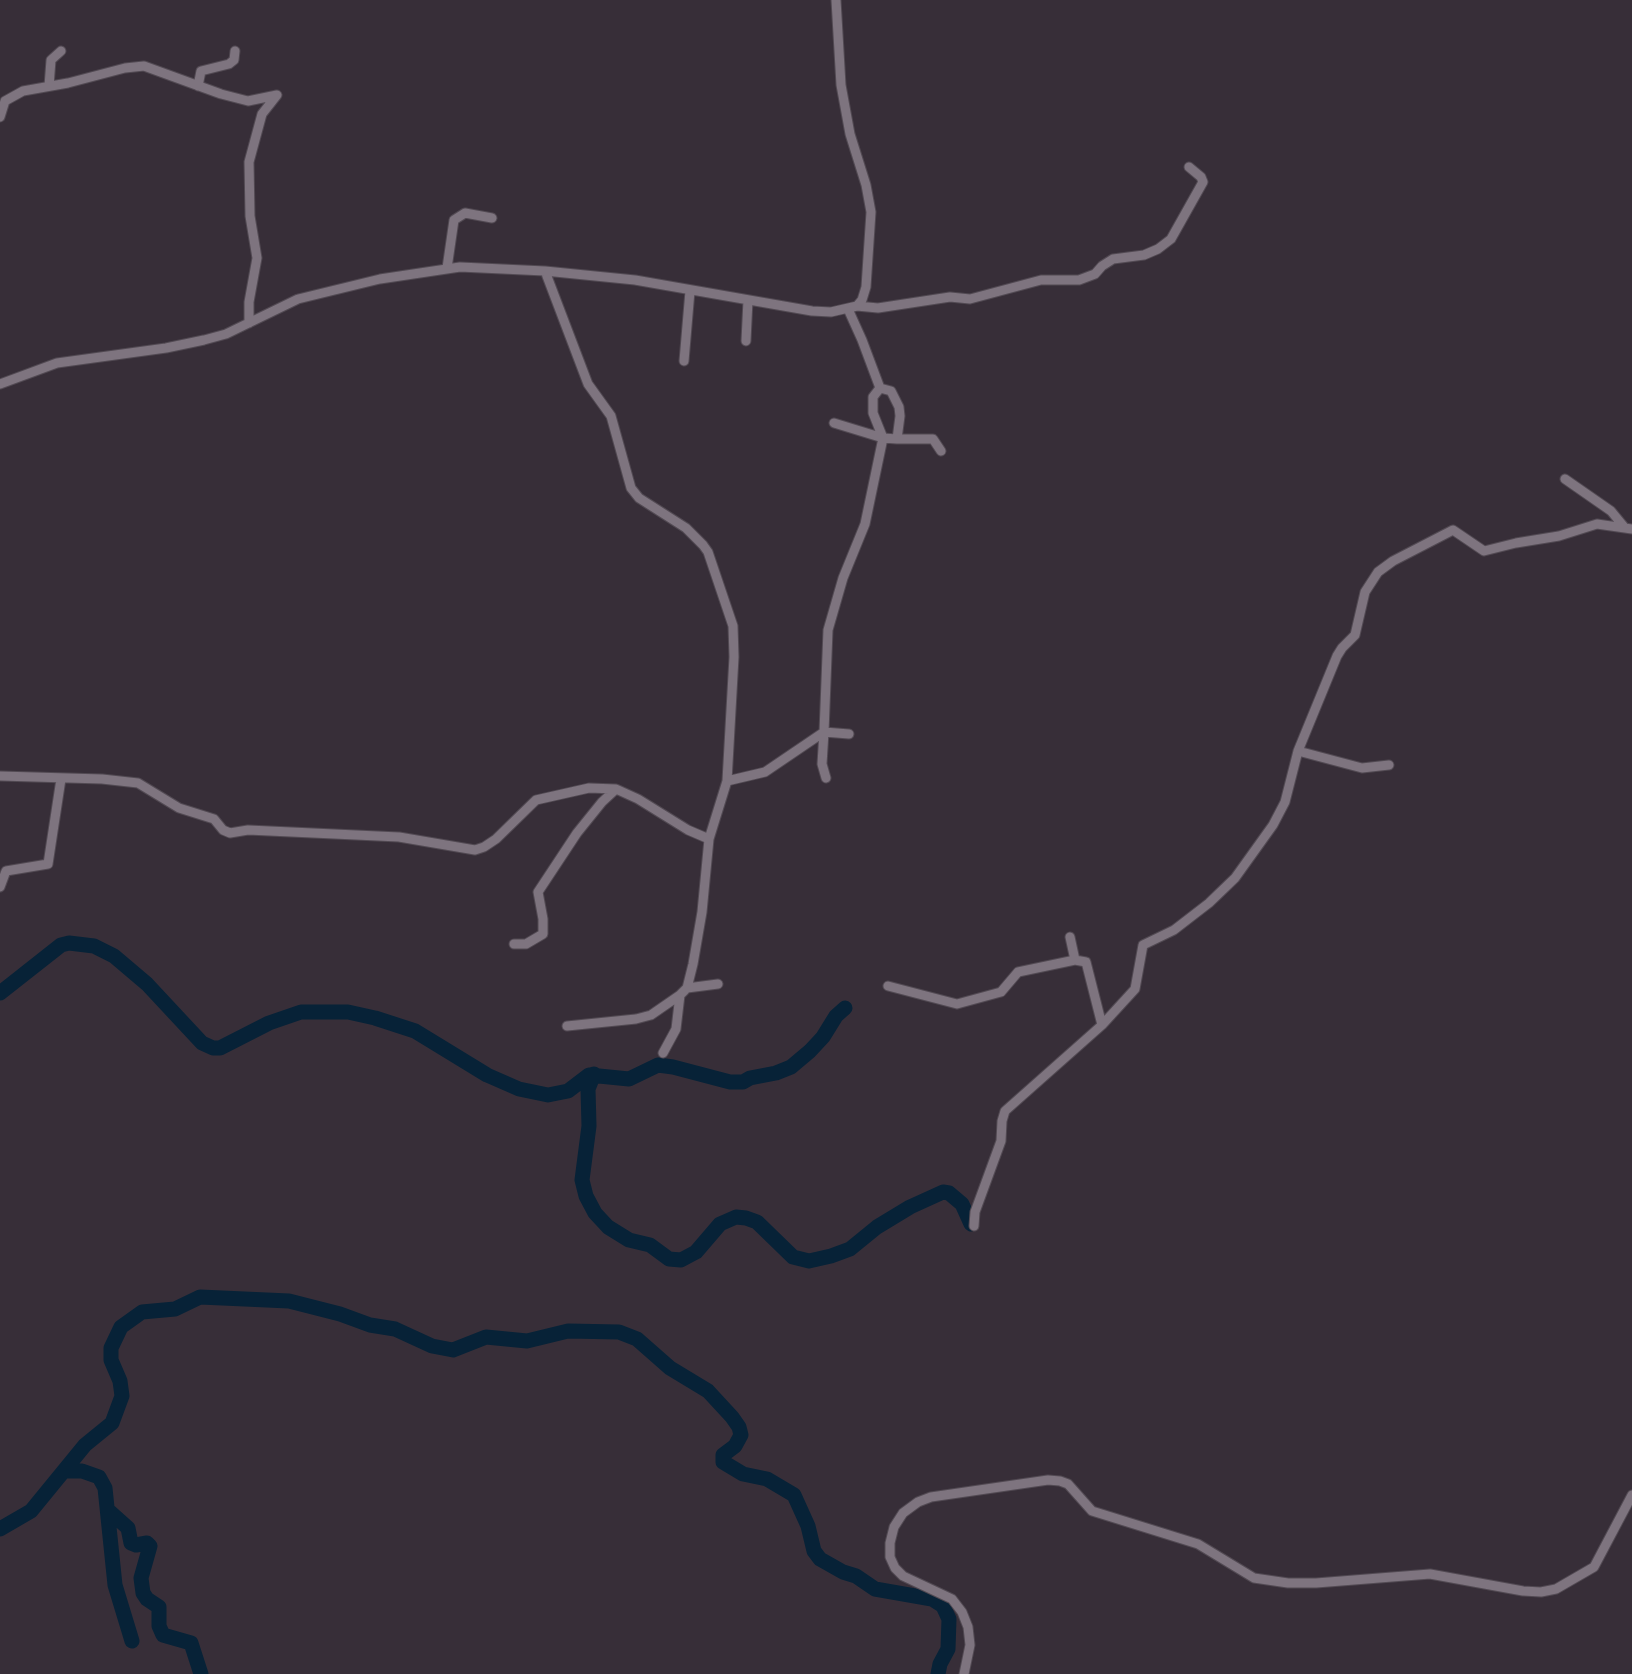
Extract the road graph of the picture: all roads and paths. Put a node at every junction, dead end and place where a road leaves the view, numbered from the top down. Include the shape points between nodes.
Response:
1 (836, 0) edge
2 (61, 51) dead end
3 (235, 51) dead end
4 (49, 86) junction
5 (198, 86) junction
6 (248, 101) junction
7 (262, 114) junction
8 (0, 118) edge
9 (1189, 167) dead end
10 (492, 218) dead end
11 (447, 268) junction
12 (545, 271) junction
13 (690, 291) junction
14 (748, 300) junction
15 (852, 307) junction
16 (249, 324) junction
17 (746, 341) dead end
18 (684, 361) dead end
19 (0, 384) edge
20 (880, 388) junction
21 (834, 423) dead end
22 (882, 438) junction
23 (897, 439) junction
24 (941, 452) dead end
25 (1565, 479) dead end
26 (1628, 529) edge
27 (824, 732) junction
28 (849, 734) dead end
29 (1298, 752) junction
30 (1389, 764) dead end
31 (0, 776) edge
32 (826, 778) dead end
33 (61, 779) junction
34 (727, 781) junction
35 (616, 790) junction
36 (709, 839) junction
37 (0, 887) edge
38 (1070, 937) dead end
39 (514, 944) dead end
40 (1075, 960) junction
41 (718, 984) dead end
42 (888, 986) dead end
43 (687, 988) junction
44 (680, 995) junction
45 (1102, 1025) junction
46 (567, 1026) dead end
47 (663, 1053) dead end
48 (974, 1226) dead end
49 (1632, 1495) edge
50 (964, 1674) edge

1 - 15 street via 841,85 850,134 871,212 866,287 862,300
2 - 4 street via 50,64
3 - 5 street via 230,64 201,71
4 - 5 street via 144,66
4 - 8 street via 11,96 5,101
5 - 6 street
6 - 7 street
6 - 7 street via 276,95
7 - 16 street via 249,162 250,216 257,258 249,302
9 - 15 street via 1203,182 1171,239 1158,249 1113,259 1095,274 1080,280 1041,280 970,300 950,297 878,308
10 - 11 street via 465,214 454,220
11 - 12 street
11 - 16 street via 374,280 298,299
12 - 13 street via 635,280
12 - 34 street via 588,384 611,416 631,488 639,498 686,528 708,552 734,636
13 - 14 street
13 - 18 street
14 - 15 street via 812,311
14 - 17 street
15 - 20 street
16 - 19 street via 192,343 57,363
20 - 22 street via 873,397 873,413
20 - 23 street via 891,391 899,407
21 - 22 street
22 - 23 street
22 - 27 street via 866,524 843,578 828,630
23 - 24 street via 933,439
25 - 26 street via 1611,511
26 - 29 street via 1597,524 1559,536 1484,552 1453,530 1393,561 1368,585 1357,632 1339,651
27 - 28 street
27 - 32 street via 822,764
27 - 34 street via 765,772
29 - 30 street via 1362,768
29 - 45 street via 1285,802 1258,848 1235,878 1209,903 1174,930 1143,945 1135,989
31 - 33 street
33 - 35 street via 138,783 179,808 214,819 230,833 248,830 399,837 475,850 496,839 536,800 589,788
33 - 37 street via 48,864 6,871
34 - 36 street
35 - 36 street
35 - 39 street via 577,833 538,892 543,934 526,944
36 - 43 street via 702,912
38 - 40 street
40 - 42 street via 1018,972 1002,992 957,1004
40 - 45 street via 1086,962
41 - 43 street
43 - 44 street
44 - 46 street via 651,1015
44 - 47 street via 676,1029
45 - 48 street via 1005,1111 1001,1141 975,1212
49 - 50 street via 1594,1568 1556,1589 1541,1592 1430,1574 1316,1583 1254,1578 1198,1544 1102,1516 1092,1511 1068,1484 1060,1481 931,1497 903,1513 894,1527 890,1557 903,1576 952,1599 962,1612 970,1645

